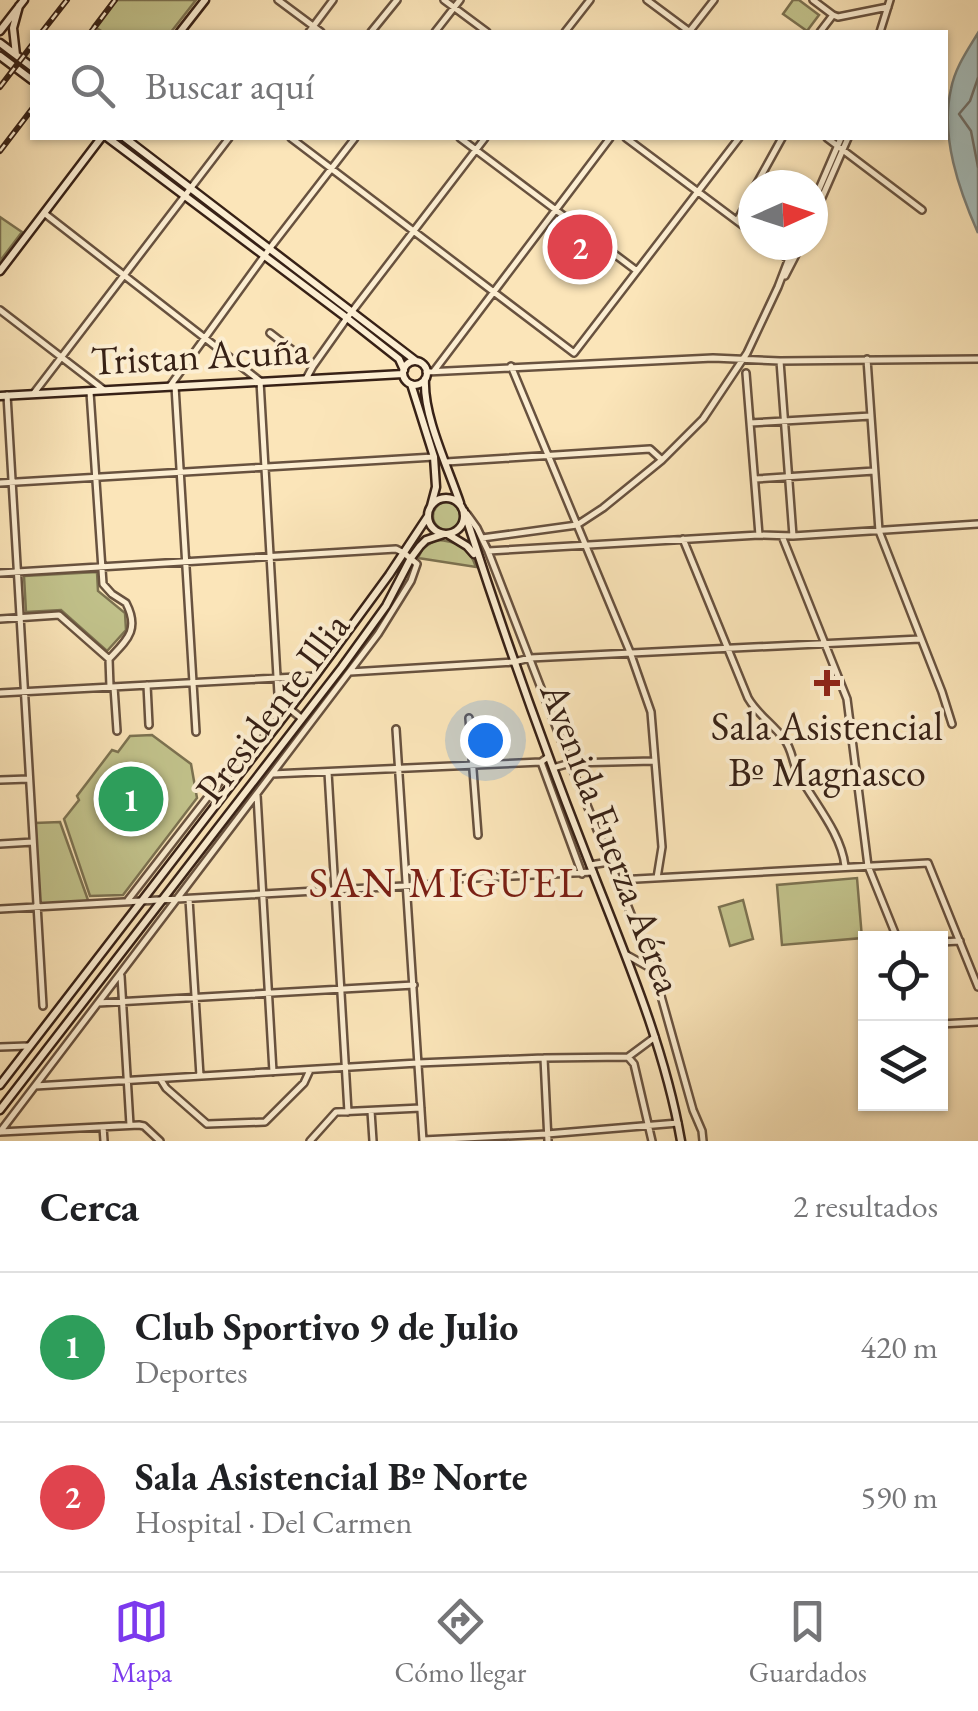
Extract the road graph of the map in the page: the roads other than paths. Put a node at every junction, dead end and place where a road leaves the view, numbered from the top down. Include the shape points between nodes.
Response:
1 (205, 0) edge
2 (278, 0) edge
3 (333, 0) edge
4 (397, 0) edge
5 (444, 0) edge
6 (460, 0) edge
7 (590, 0) edge
8 (647, 0) edge
9 (714, 0) edge
10 (813, 0) edge
11 (22, 3) edge
12 (889, 4) edge
13 (454, 8) junction
14 (833, 15) junction
15 (182, 30) edge
16 (311, 30) edge
17 (373, 30) edge
18 (437, 30) edge
19 (484, 30) edge
20 (567, 30) edge
21 (687, 30) edge
22 (692, 30) edge
23 (822, 30) edge
24 (879, 30) edge
25 (0, 31) edge
26 (0, 43) edge
27 (16, 54) junction
28 (0, 56) edge
29 (0, 64) edge
30 (10, 64) junction
31 (30, 65) edge
32 (30, 79) edge
33 (99, 140) edge
34 (111, 140) edge
35 (128, 140) edge
36 (227, 140) edge
37 (294, 140) edge
38 (353, 140) edge
39 (463, 140) edge
40 (484, 140) edge
41 (608, 140) edge
42 (629, 140) edge
43 (737, 140) edge
44 (781, 140) edge
45 (830, 140) edge
46 (843, 140) edge
47 (841, 148) junction
48 (476, 150) junction
49 (332, 168) junction
50 (765, 170) edge
51 (828, 174) edge
52 (828, 180) edge
53 (191, 188) junction
54 (698, 192) junction
55 (185, 195) junction
56 (555, 210) junction
57 (922, 210) dead end
58 (44, 214) junction
59 (737, 221) edge
60 (414, 231) junction
61 (267, 251) junction
62 (790, 261) edge
63 (0, 271) edge
64 (636, 271) junction
65 (122, 274) junction
66 (493, 291) junction
67 (0, 310) edge
68 (350, 315) junction
69 (270, 333) dead end
70 (204, 337) junction
71 (574, 353) junction
72 (60, 356) junction
73 (743, 359) junction
74 (868, 359) junction
75 (978, 359) edge
76 (416, 361) junction
77 (780, 361) junction
78 (574, 363) junction
79 (312, 366) junction
80 (511, 366) junction
81 (404, 372) junction
82 (746, 372) dead end
83 (428, 374) junction
84 (306, 379) junction
85 (260, 381) junction
86 (411, 384) junction
87 (172, 386) junction
88 (104, 390) junction
89 (90, 391) junction
90 (33, 394) junction
91 (4, 395) edge
92 (871, 416) junction
93 (785, 421) junction
94 (750, 423) junction
95 (549, 455) junction
96 (434, 457) junction
97 (662, 460) junction
98 (446, 462) junction
99 (265, 467) junction
100 (874, 471) junction
101 (180, 472) junction
102 (96, 477) junction
103 (788, 477) junction
104 (754, 479) junction
105 (12, 482) junction
106 (0, 483) edge
107 (430, 506) junction
108 (462, 508) junction
109 (428, 516) junction
110 (978, 524) edge
111 (576, 525) junction
112 (879, 531) junction
113 (446, 534) junction
114 (759, 536) junction
115 (782, 536) junction
116 (793, 536) junction
117 (482, 538) junction
118 (683, 539) junction
119 (585, 544) junction
120 (488, 550) junction
121 (408, 556) junction
122 (270, 557) junction
123 (478, 559) junction
124 (185, 562) junction
125 (101, 567) junction
126 (17, 572) junction
127 (0, 573) edge
128 (20, 618) junction
129 (0, 620) edge
130 (920, 639) junction
131 (826, 644) junction
132 (728, 649) junction
133 (630, 652) junction
134 (530, 658) junction
135 (109, 659) junction
136 (514, 662) junction
137 (350, 672) junction
138 (315, 676) junction
139 (301, 677) junction
140 (277, 678) junction
141 (192, 683) junction
142 (146, 685) junction
143 (112, 687) junction
144 (24, 692) junction
145 (0, 693) edge
146 (280, 702) junction
147 (289, 710) junction
148 (469, 718) dead end
149 (302, 719) junction
150 (952, 724) dead end
151 (149, 725) dead end
152 (310, 725) junction
153 (396, 729) dead end
154 (117, 732) dead end
155 (196, 732) dead end
156 (544, 759) junction
157 (654, 760) junction
158 (570, 763) junction
159 (473, 764) junction
160 (399, 768) junction
161 (552, 768) junction
162 (328, 772) junction
163 (272, 774) junction
164 (30, 779) junction
165 (0, 780) edge
166 (257, 795) junction
167 (203, 806) junction
168 (211, 812) junction
169 (478, 834) dead end
170 (33, 842) junction
171 (0, 844) edge
172 (610, 862) junction
173 (845, 866) junction
174 (868, 866) junction
175 (592, 869) junction
176 (582, 874) junction
177 (657, 878) junction
178 (455, 880) dead end
179 (618, 880) junction
180 (439, 884) dead end
181 (406, 886) junction
182 (335, 890) junction
183 (262, 894) junction
184 (189, 898) junction
185 (177, 899) junction
186 (163, 900) junction
187 (127, 901) junction
188 (142, 901) junction
189 (37, 907) junction
190 (0, 909) edge
191 (894, 931) edge
192 (960, 941) junction
193 (948, 942) edge
194 (624, 953) junction
195 (654, 971) junction
196 (120, 973) junction
197 (414, 985) junction
198 (978, 987) edge
199 (341, 990) junction
200 (268, 994) junction
201 (195, 998) junction
202 (122, 1002) junction
203 (98, 1003) junction
204 (44, 1006) dead end
205 (978, 1022) edge
206 (948, 1024) edge
207 (655, 1037) junction
208 (0, 1046) edge
209 (31, 1046) junction
210 (628, 1057) junction
211 (544, 1058) junction
212 (418, 1063) junction
213 (346, 1067) junction
214 (310, 1070) junction
215 (272, 1072) junction
216 (200, 1076) junction
217 (160, 1078) junction
218 (127, 1080) junction
219 (0, 1085) edge
220 (34, 1086) junction
221 (421, 1108) junction
222 (0, 1110) edge
223 (371, 1110) junction
224 (348, 1112) junction
225 (678, 1123) junction
226 (130, 1126) junction
227 (648, 1126) junction
228 (103, 1127) junction
229 (0, 1132) edge
230 (547, 1138) edge
231 (423, 1140) edge
232 (104, 1141) edge
233 (160, 1141) edge
234 (310, 1141) edge
235 (373, 1141) edge
236 (652, 1141) edge
237 (681, 1141) edge
238 (703, 1141) edge

1 - 15 main road
2 - 16 street
3 - 16 street
4 - 17 street
5 - 13 street
6 - 13 street
7 - 20 street
8 - 21 street
9 - 22 street
10 - 14 street
11 - 25 main road
11 - 27 main road via 13,28
12 - 14 street
12 - 24 street
13 - 18 street
13 - 19 street
14 - 23 street
26 - 27 main road
27 - 31 main road
28 - 30 main road
29 - 30 main road
30 - 32 main road
33 - 58 main road
34 - 55 main road
35 - 53 main road
36 - 53 street
37 - 49 street
38 - 49 street
39 - 48 street
40 - 48 street
41 - 56 street
42 - 54 street
43 - 54 street
44 - 50 street
45 - 47 street
46 - 47 street
47 - 51 street
47 - 52 street
47 - 57 street
48 - 56 street
48 - 60 street
49 - 60 street
49 - 61 street
53 - 55 street
53 - 61 main road
54 - 59 street
54 - 64 street
55 - 61 main road
55 - 65 street
56 - 64 street
56 - 66 street
58 - 63 main road
58 - 65 street
60 - 66 street
60 - 68 street
61 - 68 main road
61 - 70 street
62 - 73 street
64 - 71 street
65 - 70 street
65 - 72 street
66 - 71 street
66 - 83 street
67 - 72 street
68 - 76 main road
68 - 79 street
68 - 81 main road
69 - 79 street
70 - 85 street
70 - 87 street
71 - 78 street
72 - 88 street
72 - 90 street
73 - 77 street
73 - 78 street
73 - 97 street via 703,419
74 - 75 street
74 - 77 street
74 - 92 street
76 - 81 main road
76 - 83 main road
77 - 93 street
78 - 80 street
79 - 84 street
80 - 83 street
80 - 95 street
81 - 84 main road, Tristan Acuña
81 - 86 main road
82 - 94 street
83 - 86 main road
83 - 98 main road, Avenida Fuerza Aérea via 424,389
84 - 85 main road, Tristan Acuña
85 - 87 main road, Tristan Acuña
85 - 99 street
86 - 96 main road
87 - 88 main road, Tristan Acuña
87 - 101 street
88 - 89 main road, Tristan Acuña
89 - 90 main road, Tristan Acuña
89 - 102 street
90 - 91 main road, Tristan Acuña
91 - 105 street
92 - 93 street
92 - 100 street
93 - 94 street
93 - 103 street
94 - 104 street
95 - 97 street via 650,449
95 - 98 street
95 - 111 street
96 - 99 street
96 - 107 main road
97 - 111 street
98 - 108 main road, Avenida Fuerza Aérea
99 - 101 street
99 - 122 street
100 - 103 street
100 - 112 street
101 - 102 street
101 - 124 street
102 - 105 street
102 - 125 street
103 - 104 street
103 - 116 street
104 - 114 street
105 - 106 street
105 - 126 street
107 - 108 main road via 444,498
107 - 109 main road
108 - 113 main road via 461,526
108 - 117 street
108 - 123 main road, Avenida Fuerza Aérea
109 - 113 main road via 434,530
109 - 121 main road, Presidente Illia
110 - 112 street
111 - 117 street
111 - 119 street
112 - 116 street
112 - 130 street
113 - 121 main road, Presidente Illia
113 - 123 main road
114 - 115 street
114 - 118 street
115 - 116 street
115 - 131 street
117 - 120 street
118 - 119 street
118 - 132 street
119 - 120 street
119 - 133 street
120 - 134 street
121 - 122 street via 396,550
121 - 137 street via 418,564 412,582
121 - 138 main road, Presidente Illia
121 - 149 main road, Presidente Illia via 386,606
122 - 124 street
122 - 140 street
123 - 136 main road, Avenida Fuerza Aérea
124 - 125 street
124 - 141 street
125 - 126 street
125 - 135 street via 106,589 126,603 132,622 128,638
126 - 127 street
126 - 128 street
128 - 129 street
128 - 135 street via 64,617
128 - 144 street
130 - 131 street
130 - 150 street
131 - 132 street
131 - 174 street via 849,707
132 - 133 street
132 - 173 street via 753,708 786,740
133 - 134 street
133 - 157 street via 651,712
134 - 136 street
134 - 158 street
135 - 143 street
136 - 137 street
136 - 156 main road, Avenida Fuerza Aérea
137 - 152 street
138 - 139 street
138 - 147 main road, Presidente Illia
139 - 140 street
139 - 146 street
140 - 141 street
140 - 146 street
141 - 142 street
141 - 155 street
142 - 143 street
142 - 151 street
143 - 144 street
143 - 154 street
144 - 145 street
144 - 164 street
146 - 147 street
146 - 167 street
147 - 149 street
147 - 168 main road, Presidente Illia
148 - 159 street
149 - 152 street
149 - 186 main road, Presidente Illia
152 - 163 street
153 - 160 street
156 - 159 street
156 - 161 main road, Avenida Fuerza Aérea
156 - 176 street
157 - 158 street
157 - 177 street via 662,847
158 - 161 street
158 - 172 street
159 - 160 street
159 - 169 street
160 - 162 street
160 - 181 street
161 - 175 main road, Avenida Fuerza Aérea
162 - 163 street
162 - 182 street
163 - 166 street
164 - 165 street
164 - 170 street
166 - 183 street
166 - 185 street
167 - 168 street
167 - 187 street
168 - 188 main road, Presidente Illia
170 - 171 street
170 - 189 street
172 - 175 street
172 - 179 street
173 - 174 street
173 - 177 street
174 - 191 street
174 - 192 street via 928,862
175 - 176 street
175 - 194 main road, Avenida Fuerza Aérea
176 - 178 street
177 - 179 street
179 - 195 street
180 - 181 street
181 - 182 street
181 - 197 street
182 - 183 street
182 - 199 street
183 - 184 street
183 - 200 street
184 - 185 street
184 - 201 street
185 - 186 street
185 - 196 street
186 - 188 street
186 - 222 main road, Presidente Illia
187 - 188 street
187 - 189 street
188 - 209 main road, Presidente Illia
189 - 190 street
189 - 204 street
192 - 193 street
192 - 198 street
194 - 195 street
194 - 207 main road, Avenida Fuerza Aérea
195 - 238 street
196 - 202 street
196 - 203 street
197 - 199 street
197 - 212 street
199 - 200 street
199 - 213 street
200 - 201 street
200 - 215 street
201 - 202 street
201 - 216 street
202 - 203 street
202 - 218 street
203 - 220 street
205 - 206 street
207 - 210 street
207 - 225 main road, Avenida Fuerza Aérea
208 - 209 street
209 - 219 main road, Presidente Illia
210 - 211 street
210 - 227 street
211 - 212 street
211 - 230 street
212 - 213 street
212 - 221 street
213 - 214 street
213 - 224 street
214 - 215 street
214 - 217 street via 266,1122 210,1126
215 - 216 street
216 - 217 street
217 - 218 street
218 - 220 street
218 - 226 street
220 - 229 street
221 - 223 street
221 - 231 street
223 - 224 street
223 - 235 street
224 - 234 street via 336,1112
225 - 227 street
225 - 237 main road, Avenida Fuerza Aérea
226 - 228 street
226 - 233 street via 144,1126
227 - 230 street
227 - 236 street
228 - 229 street
228 - 232 street
230 - 231 street

